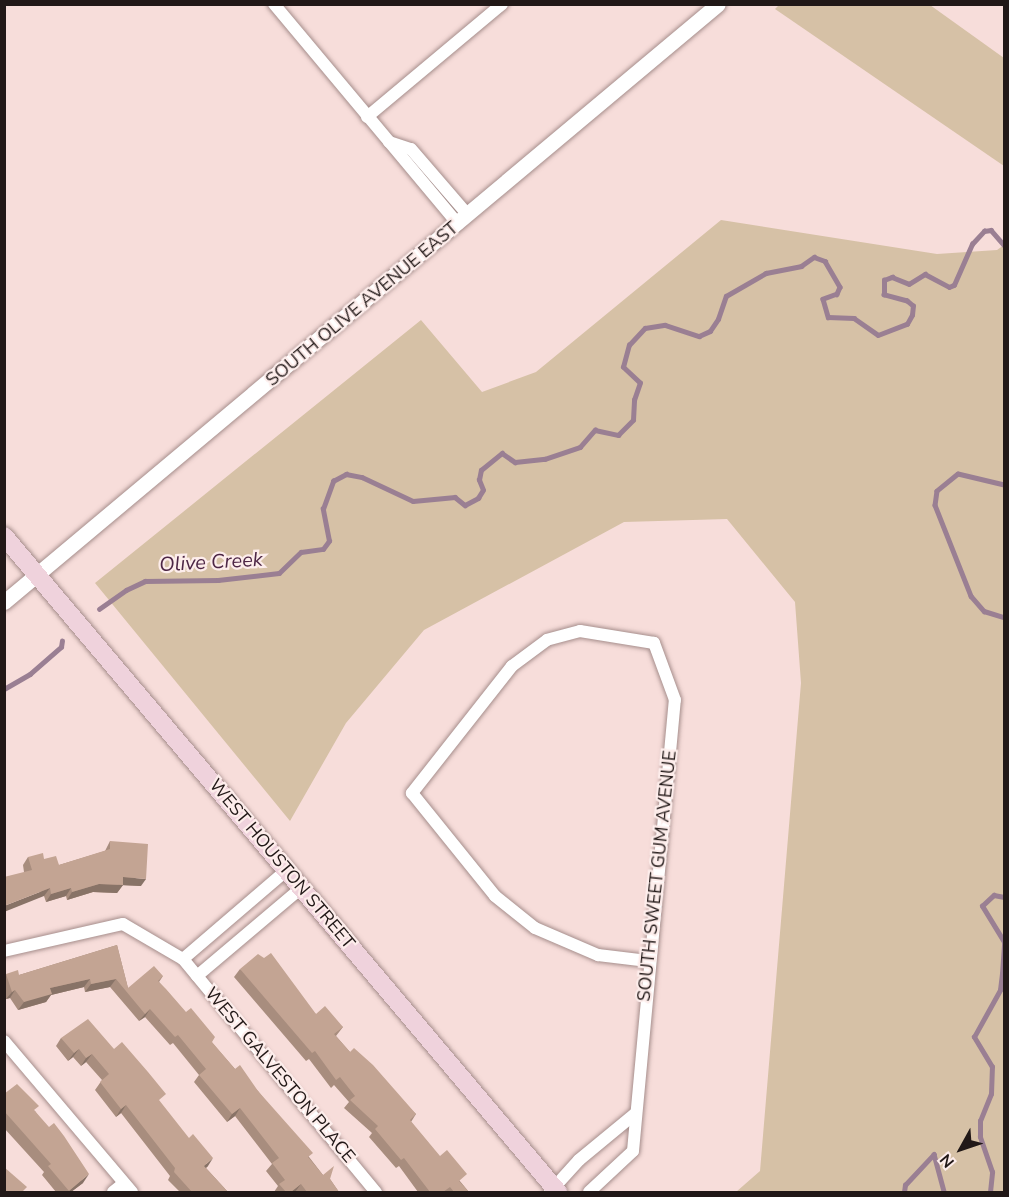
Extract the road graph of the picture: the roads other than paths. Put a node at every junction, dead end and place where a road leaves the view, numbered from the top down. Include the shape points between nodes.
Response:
1 (274, 4) edge
2 (502, 4) edge
3 (718, 4) edge
4 (367, 117) junction
5 (463, 220) junction
6 (4, 536) edge
7 (37, 575) junction
8 (4, 602) edge
9 (287, 870) junction
10 (301, 888) junction
11 (4, 951) edge
12 (183, 959) junction
13 (648, 961) junction
14 (197, 976) junction
15 (4, 1041) edge
16 (636, 1113) junction
17 (128, 1188) edge
18 (554, 1191) edge
19 (113, 1192) edge
20 (376, 1192) edge
21 (589, 1192) edge

1 - 4 street
2 - 4 street
3 - 5 street, SOUTH OLIVE AVENUE EAST
4 - 5 street
5 - 7 street, SOUTH OLIVE AVENUE EAST
6 - 7 main road, WEST HOUSTON STREET
7 - 8 street, SOUTH OLIVE AVENUE EAST
7 - 9 main road, WEST HOUSTON STREET
9 - 10 main road, WEST HOUSTON STREET
9 - 12 street
10 - 14 street
10 - 18 main road, WEST HOUSTON STREET
11 - 12 street via 123,924
12 - 14 street, WEST GALVESTON PLACE
13 - 13 street, SOUTH SWEET GUM AVENUE via 675,700 654,643 580,631 547,640 512,666 412,793 495,896 535,928 598,955
13 - 16 street, SOUTH SWEET GUM AVENUE
14 - 20 street, WEST GALVESTON PLACE
15 - 17 street
16 - 18 street via 586,1154
16 - 21 street, SOUTH SWEET GUM AVENUE via 633,1151
17 - 19 street

